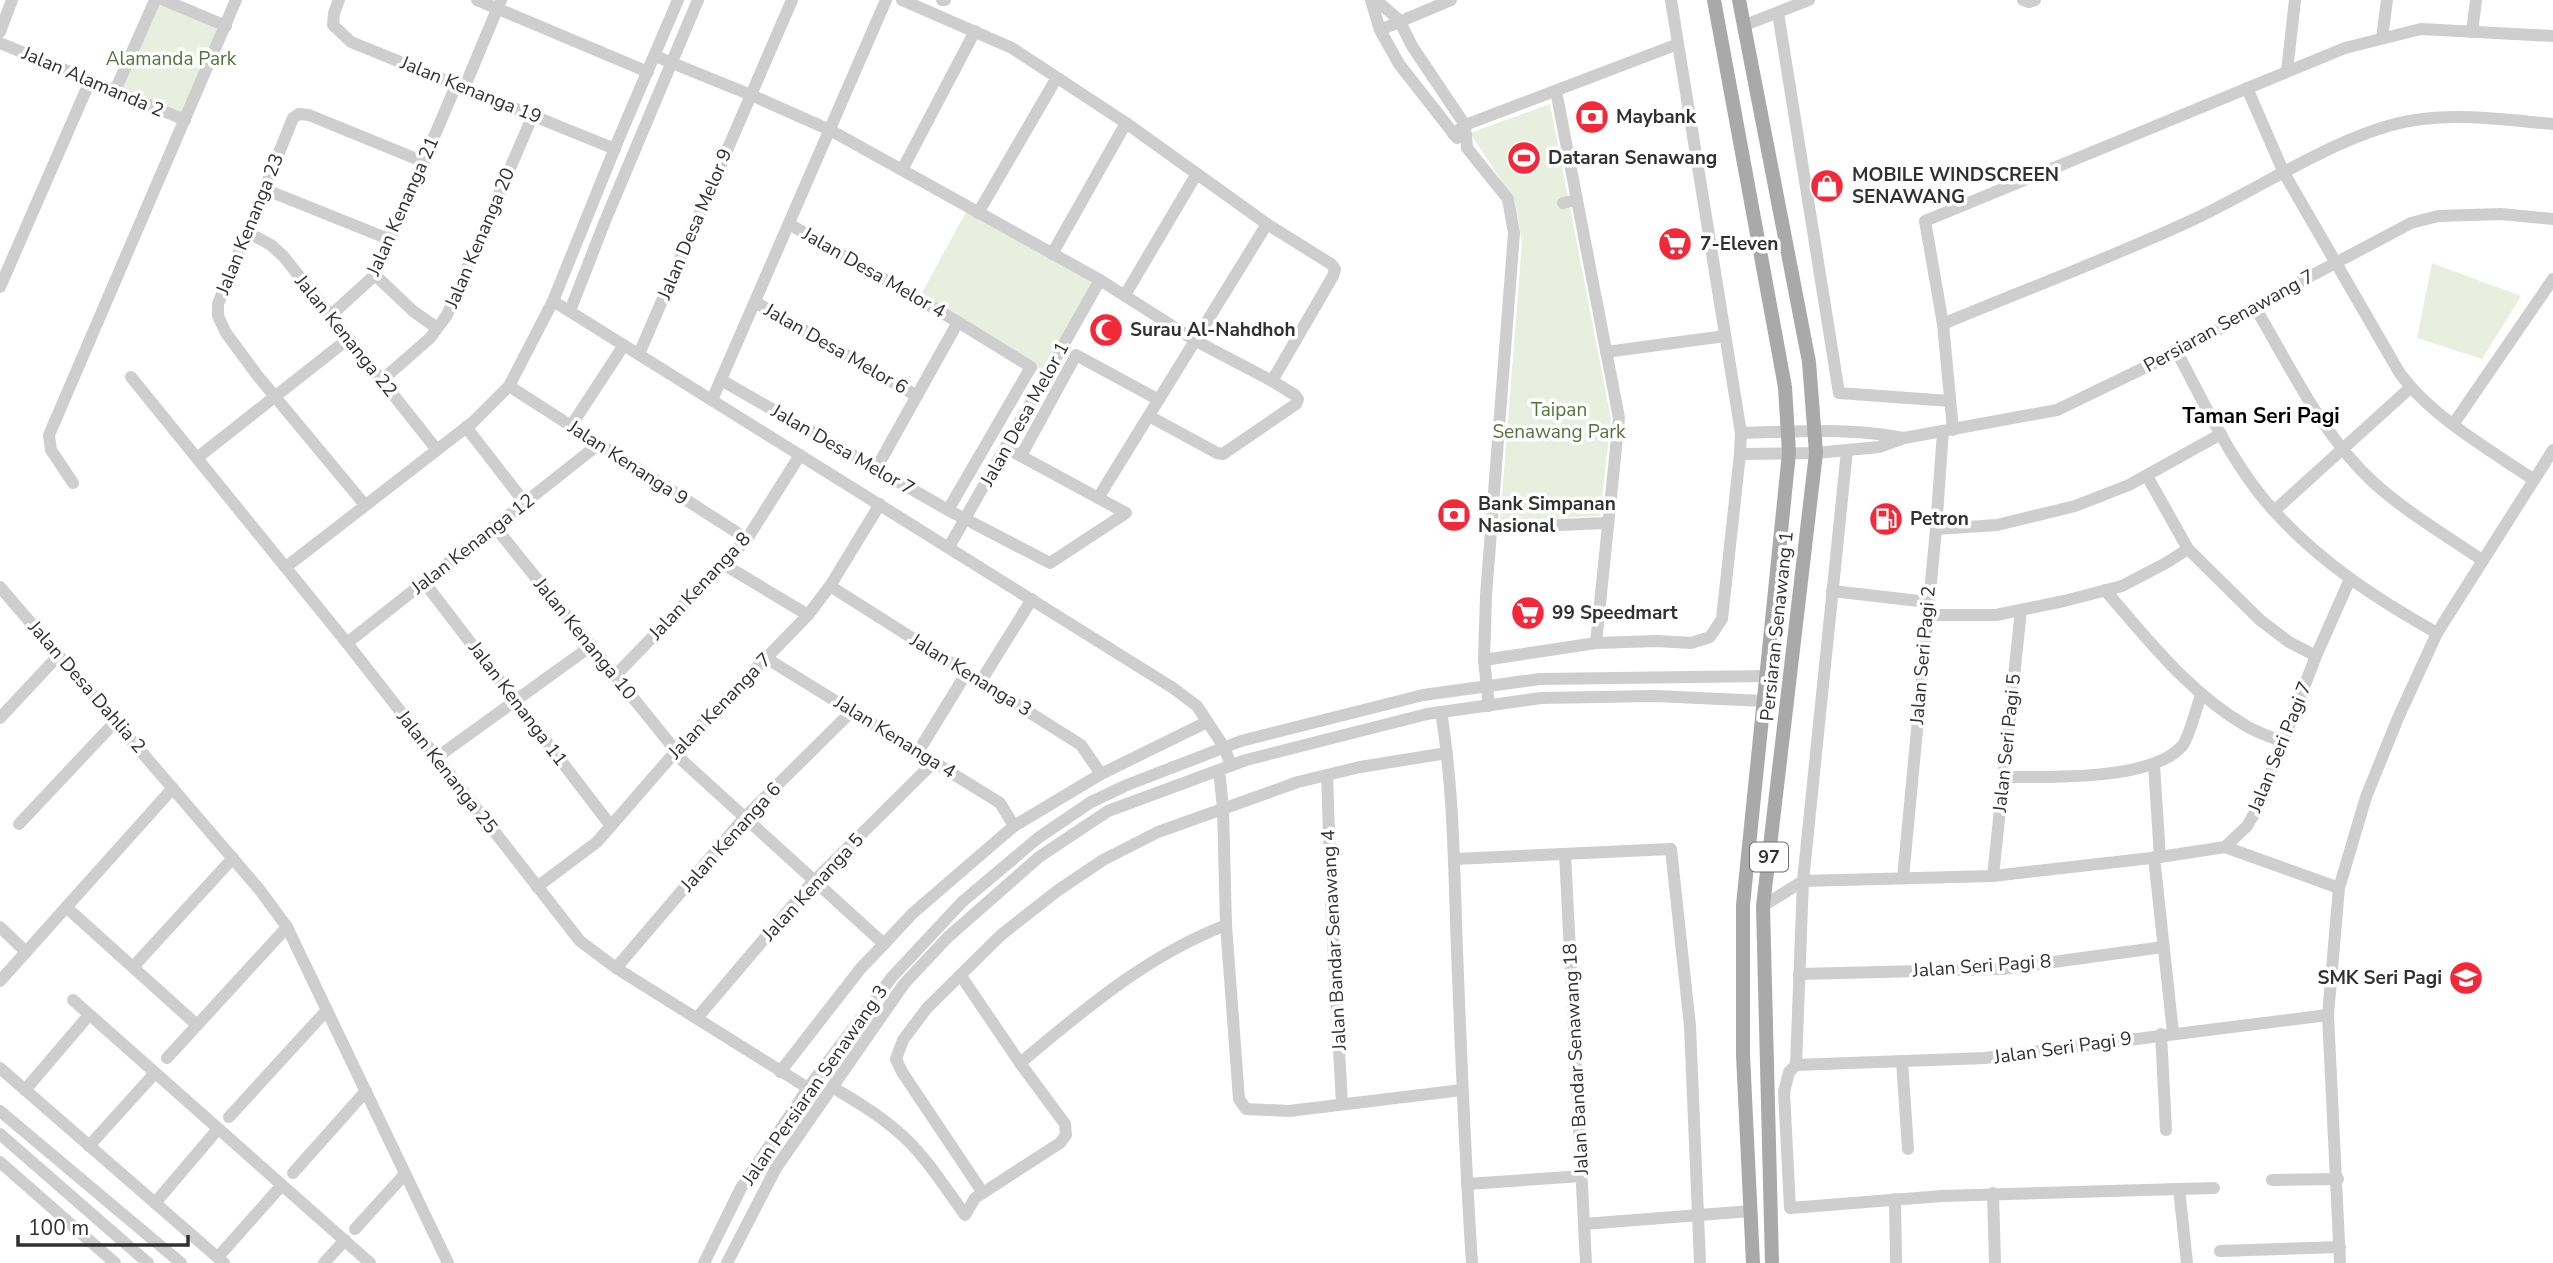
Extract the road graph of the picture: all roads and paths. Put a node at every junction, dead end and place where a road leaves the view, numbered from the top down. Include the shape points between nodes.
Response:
1 (12, 0) edge
2 (155, 0) edge
3 (164, 0) edge
4 (236, 0) edge
5 (339, 0) edge
6 (477, 0) edge
7 (678, 0) edge
8 (698, 0) edge
9 (886, 0) edge
10 (902, 0) edge
11 (1371, 0) edge
12 (1376, 0) edge
13 (1451, 0) edge
14 (1671, 0) edge
15 (1714, 0) edge
16 (1739, 0) edge
17 (1809, 0) edge
18 (2023, 0) edge
19 (2035, 0) edge
20 (2295, 0) edge
21 (2387, 0) edge
22 (2476, 0) edge
23 (787, 2) edge
24 (499, 4) edge
25 (1777, 13) junction
26 (1399, 20) junction
27 (1745, 25) junction
28 (226, 26) junction
29 (1380, 30) junction
30 (975, 31) junction
31 (0, 32) edge
32 (2472, 32) junction
33 (2553, 36) edge
34 (2382, 38) junction
35 (0, 43) edge
36 (1678, 44) junction
37 (655, 56) junction
38 (673, 63) junction
39 (2287, 71) junction
40 (648, 72) junction
41 (1056, 79) junction
42 (90, 81) junction
43 (461, 85) junction
44 (2247, 88) junction
45 (115, 91) junction
46 (1556, 91) junction
47 (751, 95) junction
48 (533, 115) junction
49 (185, 120) junction
50 (1126, 124) junction
51 (2553, 124) edge
52 (1465, 125) junction
53 (830, 130) junction
54 (1453, 134) junction
55 (1467, 148) junction
56 (615, 149) junction
57 (424, 163) junction
58 (902, 170) junction
59 (2284, 173) junction
60 (1196, 175) junction
61 (264, 189) junction
62 (1577, 200) junction
63 (1563, 204) dead end
64 (978, 213) junction
65 (2553, 219) edge
66 (789, 224) junction
67 (1267, 224) junction
68 (247, 232) junction
69 (391, 240) junction
70 (1052, 254) junction
71 (2335, 262) junction
72 (375, 275) junction
73 (2553, 279) edge
74 (1100, 281) junction
75 (0, 287) edge
76 (1125, 295) junction
77 (554, 301) junction
78 (755, 302) junction
79 (2256, 309) junction
80 (570, 312) junction
81 (330, 316) junction
82 (958, 322) junction
83 (1943, 324) junction
84 (437, 328) junction
85 (1725, 336) junction
86 (348, 339) junction
87 (1196, 341) junction
88 (624, 345) junction
89 (1606, 352) junction
90 (2177, 352) junction
91 (639, 354) junction
92 (131, 377) dead end
93 (382, 380) junction
94 (721, 380) junction
95 (1272, 381) junction
96 (509, 386) junction
97 (2410, 388) junction
98 (274, 396) junction
99 (917, 396) junction
100 (712, 400) junction
101 (1159, 400) junction
102 (1950, 401) junction
103 (1149, 416) junction
104 (2454, 423) junction
105 (571, 426) junction
106 (466, 427) junction
107 (1948, 430) junction
108 (1815, 431) junction
109 (1789, 432) junction
110 (1741, 433) junction
111 (2221, 434) junction
112 (1904, 438) junction
113 (599, 444) junction
114 (1006, 448) junction
115 (2343, 449) junction
116 (436, 450) junction
117 (1847, 450) junction
118 (2553, 450) edge
119 (1789, 453) junction
120 (1816, 453) junction
121 (1740, 454) junction
122 (800, 455) junction
123 (1021, 456) junction
124 (197, 458) junction
125 (876, 469) junction
126 (2147, 476) junction
127 (2534, 480) junction
128 (73, 482) dead end
129 (1098, 498) junction
130 (524, 503) junction
131 (880, 504) junction
132 (365, 505) junction
133 (948, 510) junction
134 (2274, 512) junction
135 (965, 519) junction
136 (1606, 523) junction
137 (495, 527) junction
138 (1491, 528) junction
139 (1936, 529) junction
140 (747, 540) junction
141 (949, 547) junction
142 (2188, 549) junction
143 (2482, 560) junction
144 (723, 564) junction
145 (286, 567) junction
146 (2350, 579) junction
147 (424, 582) junction
148 (830, 586) junction
149 (1, 589) edge
150 (2105, 590) junction
151 (1832, 591) junction
152 (1032, 600) junction
153 (1927, 608) junction
154 (2021, 610) junction
155 (808, 615) junction
156 (2437, 633) junction
157 (347, 643) junction
158 (1596, 643) junction
159 (590, 646) junction
160 (58, 656) junction
161 (2316, 656) junction
162 (766, 658) junction
163 (1484, 660) junction
164 (967, 672) junction
165 (615, 676) junction
166 (1767, 676) junction
167 (981, 681) junction
168 (1487, 686) junction
169 (2201, 695) junction
170 (514, 700) junction
171 (1764, 701) junction
172 (1489, 706) junction
173 (852, 711) junction
174 (1441, 712) junction
175 (0, 718) edge
176 (115, 722) junction
177 (1208, 722) junction
178 (2283, 742) junction
179 (1224, 747) junction
180 (675, 752) junction
181 (918, 752) junction
182 (1447, 752) junction
183 (436, 758) junction
184 (934, 761) junction
185 (2154, 765) junction
186 (1225, 767) junction
187 (1101, 774) junction
188 (1327, 775) junction
189 (2003, 778) junction
190 (173, 788) junction
191 (1223, 808) junction
192 (745, 817) junction
193 (19, 824) dead end
194 (611, 826) junction
195 (1014, 826) junction
196 (2225, 847) junction
197 (1565, 854) junction
198 (2157, 857) junction
199 (233, 858) junction
200 (1454, 859) junction
201 (1993, 876) junction
202 (1903, 878) junction
203 (815, 880) junction
204 (1803, 881) junction
205 (537, 887) junction
206 (2339, 888) junction
207 (66, 906) junction
208 (1763, 906) junction
209 (1226, 925) junction
210 (0, 927) edge
211 (287, 927) junction
212 (884, 944) junction
213 (2163, 947) junction
214 (26, 952) junction
215 (133, 967) junction
216 (616, 968) junction
217 (1799, 974) junction
218 (961, 976) junction
219 (0, 981) edge
220 (73, 1000) dead end
221 (327, 1010) junction
222 (89, 1014) junction
223 (2328, 1015) junction
224 (697, 1018) junction
225 (197, 1026) junction
226 (2167, 1034) junction
227 (167, 1058) dead end
228 (1902, 1062) junction
229 (1020, 1063) junction
230 (1796, 1065) junction
231 (0, 1068) edge
232 (780, 1071) junction
233 (155, 1073) junction
234 (808, 1088) junction
235 (25, 1090) junction
236 (1462, 1090) junction
237 (366, 1091) junction
238 (828, 1092) junction
239 (1342, 1104) junction
240 (0, 1111) edge
241 (229, 1117) dead end
242 (218, 1129) junction
243 (2166, 1130) dead end
244 (0, 1134) edge
245 (89, 1146) junction
246 (1908, 1149) dead end
247 (0, 1162) edge
248 (293, 1173) dead end
249 (405, 1174) junction
250 (1581, 1176) junction
251 (2338, 1179) junction
252 (2272, 1180) dead end
253 (1467, 1184) junction
254 (282, 1185) junction
255 (2214, 1188) dead end
256 (2179, 1189) junction
257 (983, 1193) junction
258 (1993, 1194) junction
259 (1895, 1199) junction
260 (155, 1203) junction
261 (1751, 1211) junction
262 (1699, 1214) junction
263 (1584, 1224) junction
264 (355, 1229) dead end
265 (345, 1241) junction
266 (2340, 1247) junction
267 (2272, 1249) junction
268 (2220, 1251) dead end
269 (2251, 1256) edge
270 (221, 1260) edge
271 (115, 1263) edge
272 (148, 1263) edge
273 (181, 1263) edge
274 (324, 1263) edge
275 (370, 1263) edge
276 (447, 1263) edge
277 (704, 1263) edge
278 (727, 1263) edge
279 (1472, 1263) edge
280 (1586, 1263) edge
281 (1700, 1263) edge
282 (1752, 1263) edge
283 (1772, 1263) edge
284 (1896, 1263) edge
285 (1994, 1263) edge
286 (2187, 1263) edge
287 (2272, 1263) edge
288 (2340, 1263) edge

1 - 31 street
2 - 45 street
3 - 28 street
4 - 28 street
5 - 43 street, Jalan Kenanga 19 via 332,24 351,42
6 - 24 street
7 - 37 street
8 - 38 street
9 - 53 street
10 - 30 street
11 - 29 street
12 - 26 street
13 - 26 street
14 - 36 street
15 - 109 main road, Persiaran Senawang 1 / 97
16 - 27 main road, Persiaran Senawang 1 / 97
17 - 25 street
18 - 19 street
20 - 39 street
21 - 34 street
22 - 32 street
23 - 47 street, Jalan Desa Melor 9
24 - 40 street
24 - 43 street, Jalan Kenanga 21
25 - 27 street
25 - 102 street via 1839,393
26 - 29 street
26 - 52 street
27 - 108 main road, Persiaran Senawang 1 / 97 via 1810,362
28 - 49 street
29 - 54 street via 1399,64
30 - 41 street via 1012,48
30 - 58 street
32 - 33 street
32 - 34 street via 2421,29
34 - 39 street
35 - 42 street, Jalan Alamanda 2
36 - 46 street
36 - 85 street
37 - 38 street
37 - 40 street
38 - 47 street
38 - 80 street
39 - 44 street
40 - 56 street
41 - 50 street
41 - 64 street
42 - 45 street, Jalan Alamanda 2
42 - 75 street
43 - 48 street, Jalan Kenanga 19
43 - 57 street, Jalan Kenanga 21
44 - 59 street
44 - 83 street, Jalan Seri Pagi 2 via 1925,221
45 - 49 street, Jalan Alamanda 2
46 - 52 street
46 - 62 street
47 - 53 street
47 - 91 street, Jalan Desa Melor 9
48 - 56 street, Jalan Kenanga 19
48 - 84 street, Jalan Kenanga 20 via 458,291
49 - 128 street via 49,435 51,450
50 - 60 street
50 - 70 street
51 - 59 street via 2461,117 2414,120 2376,131
52 - 54 street
52 - 55 street
53 - 58 street
53 - 66 street
54 - 55 street
55 - 138 street via 1508,199 1514,233
56 - 77 street
57 - 61 street, Jalan Kenanga 23 via 299,114 293,118
57 - 69 street, Jalan Kenanga 21
58 - 64 street
59 - 71 street
59 - 83 street via 2189,222
60 - 67 street
60 - 76 street
61 - 68 street, Jalan Kenanga 23
61 - 69 street
62 - 63 street
62 - 89 street
64 - 70 street
65 - 71 street, Persiaran Senawang 7 via 2501,214 2438,216 2411,223
66 - 78 street
66 - 82 street, Jalan Desa Melor 4
67 - 87 street
67 - 95 street via 1335,270
68 - 81 street, Jalan Kenanga 22 via 284,257
68 - 98 street, Jalan Kenanga 23 via 218,304 218,316
69 - 72 street, Jalan Kenanga 21
70 - 74 street
71 - 79 street, Persiaran Senawang 7
71 - 97 street
72 - 81 street, Jalan Kenanga 21
72 - 84 street
73 - 104 street
74 - 76 street
74 - 114 street, Jalan Desa Melor 1
76 - 87 street
77 - 80 street
77 - 96 street
78 - 94 street
78 - 99 street, Jalan Desa Melor 6
79 - 90 street, Persiaran Senawang 7
79 - 115 street
80 - 88 street
81 - 86 street, Jalan Kenanga 22
82 - 99 street
82 - 133 street, Jalan Desa Melor 4 via 1031,367
83 - 102 street, Jalan Seri Pagi 2
84 - 93 street, Jalan Kenanga 20
85 - 89 street
85 - 110 street
86 - 93 street, Jalan Kenanga 22
86 - 98 street
87 - 95 street
87 - 101 street
88 - 91 street
88 - 105 street
89 - 136 street via 1619,418
90 - 107 street, Persiaran Senawang 7 via 2057,411
90 - 111 street
91 - 100 street
92 - 124 street, Jalan Kenanga 25
93 - 116 street, Jalan Kenanga 22
94 - 100 street
94 - 125 street, Jalan Desa Melor 7
95 - 103 street via 1295,395 1296,404 1223,454
96 - 105 street, Jalan Kenanga 9
96 - 106 street
97 - 104 street
97 - 115 street
98 - 124 street
98 - 132 street, Jalan Kenanga 23
99 - 125 street
100 - 122 street
101 - 103 street
101 - 123 street via 1076,355
102 - 107 street, Jalan Seri Pagi 2
103 - 129 street
104 - 127 street
105 - 113 street, Jalan Kenanga 9
106 - 116 street
106 - 130 street
107 - 112 street, Persiaran Senawang 7
107 - 139 street, Jalan Seri Pagi 2
108 - 109 street
108 - 112 street
108 - 120 main road, Persiaran Senawang 1 / 97
109 - 110 street
109 - 119 main road, Persiaran Senawang 1 / 97
110 - 121 street
111 - 126 street
111 - 134 street
112 - 117 street via 1879,447
113 - 130 street, Jalan Kenanga 12
113 - 140 street, Jalan Kenanga 9
114 - 123 street
114 - 135 street, Jalan Desa Melor 1
115 - 134 street
115 - 143 street via 2383,489
116 - 132 street
117 - 120 street
117 - 151 street
118 - 127 street
119 - 120 street
119 - 121 street
119 - 166 main road, Persiaran Senawang 1 / 97
120 - 208 main road, Persiaran Senawang 1 / 97
121 - 158 street via 1722,619 1710,637 1690,643
122 - 131 street
122 - 140 street, Jalan Kenanga 8
123 - 129 street
124 - 145 street, Jalan Kenanga 25
125 - 133 street, Jalan Desa Melor 7
126 - 139 street via 2075,506 1997,525
126 - 142 street
127 - 143 street
129 - 135 street, Jalan Desa Melor 7 via 1126,513 1050,563
130 - 137 street, Jalan Kenanga 12
131 - 141 street
131 - 148 street, Jalan Kenanga 7
132 - 145 street
133 - 135 street, Jalan Desa Melor 7
134 - 146 street
135 - 141 street, Jalan Desa Melor 1
136 - 138 street
136 - 158 street
137 - 147 street, Jalan Kenanga 12
137 - 159 street, Jalan Kenanga 10
138 - 163 street
139 - 153 street, Jalan Seri Pagi 2
140 - 144 street, Jalan Kenanga 8
141 - 152 street
142 - 150 street via 2122,586
142 - 161 street via 2260,620
143 - 156 street
144 - 155 street
144 - 165 street, Jalan Kenanga 8
145 - 157 street, Jalan Kenanga 25
146 - 156 street
146 - 161 street, Jalan Seri Pagi 7
147 - 157 street, Jalan Kenanga 12
147 - 170 street, Jalan Kenanga 11
148 - 155 street, Jalan Kenanga 7
148 - 164 street, Jalan Kenanga 3
149 - 160 street, Jalan Desa Dahlia 2
150 - 154 street
150 - 169 street
151 - 153 street
151 - 204 street
152 - 167 street
152 - 177 street via 1173,688 1197,706
153 - 154 street via 1972,617
153 - 202 street, Jalan Seri Pagi 2
154 - 189 street, Jalan Seri Pagi 5
155 - 162 street, Jalan Kenanga 7
156 - 206 street via 2366,797
157 - 183 street, Jalan Kenanga 25
158 - 163 street
159 - 165 street, Jalan Kenanga 10
159 - 170 street
160 - 175 street
160 - 176 street, Jalan Desa Dahlia 2
161 - 178 street, Jalan Seri Pagi 7
162 - 173 street, Jalan Kenanga 4
162 - 180 street, Jalan Kenanga 7
163 - 168 street
164 - 167 street, Jalan Kenanga 3
164 - 181 street
165 - 180 street, Jalan Kenanga 10
166 - 168 street, Jalan Persiaran Senawang 3 via 1540,679
166 - 171 main road, Persiaran Senawang 1 / 97
167 - 187 street, Jalan Kenanga 3 via 1082,745
168 - 172 street
168 - 179 street, Jalan Persiaran Senawang 3 via 1423,695
169 - 178 street via 2248,727
169 - 185 street via 2183,746
170 - 183 street
170 - 194 street, Jalan Kenanga 11
171 - 172 street, Jalan Persiaran Senawang 3 via 1655,696 1541,698
171 - 261 main road, Persiaran Senawang 1 / 97 via 1744,905 1743,1055
172 - 174 street, Jalan Persiaran Senawang 3
173 - 181 street, Jalan Kenanga 4
173 - 192 street, Jalan Kenanga 6
174 - 182 street
174 - 186 street, Jalan Persiaran Senawang 3
176 - 190 street, Jalan Desa Dahlia 2
176 - 193 street
177 - 179 street
177 - 187 street
178 - 196 street, Jalan Seri Pagi 7 via 2257,809 2247,827
179 - 186 street
179 - 234 street, Jalan Persiaran Senawang 3 via 1091,802 1038,838 962,902 892,977
180 - 192 street, Jalan Kenanga 10
180 - 194 street, Jalan Kenanga 7
181 - 184 street, Jalan Kenanga 4
182 - 188 street
182 - 200 street
183 - 205 street, Jalan Kenanga 25
184 - 195 street, Jalan Kenanga 4 via 1000,803
184 - 203 street, Jalan Kenanga 5
185 - 189 street via 2086,777
185 - 198 street
186 - 191 street
186 - 238 street, Jalan Persiaran Senawang 3 via 1108,811 1038,857 947,937 904,985
187 - 195 street
188 - 191 street
188 - 239 street, Jalan Bandar Senawang 4
189 - 201 street, Jalan Seri Pagi 5
190 - 199 street, Jalan Desa Dahlia 2
190 - 207 street
191 - 209 street
191 - 218 street via 1158,832 1103,860 1001,935
192 - 203 street, Jalan Kenanga 10
192 - 216 street, Jalan Kenanga 6
194 - 205 street, Jalan Kenanga 7
195 - 212 street
196 - 198 street
196 - 206 street
197 - 200 street
197 - 250 street, Jalan Bandar Senawang 18
197 - 262 street via 1671,849 1690,1026
198 - 201 street
198 - 213 street
199 - 211 street, Jalan Desa Dahlia 2
199 - 215 street
200 - 236 street
201 - 202 street
202 - 204 street
203 - 212 street, Jalan Kenanga 10
203 - 224 street, Jalan Kenanga 5
204 - 208 street
204 - 217 street
205 - 216 street, Jalan Kenanga 25 via 580,942
206 - 223 street
207 - 214 street
207 - 215 street
208 - 283 main road, Persiaran Senawang 1 / 97
209 - 229 street via 1149,962
209 - 239 street via 1239,1099 1246,1110 1289,1111
210 - 214 street
211 - 221 street, Jalan Desa Dahlia 2
211 - 225 street
212 - 232 street
213 - 217 street, Jalan Seri Pagi 8 via 2002,969
213 - 226 street
214 - 219 street
215 - 225 street
216 - 224 street, Jalan Kenanga 25
217 - 230 street
218 - 229 street
218 - 257 street via 928,1008 903,1041 896,1059
220 - 222 street
221 - 237 street, Jalan Desa Dahlia 2
221 - 241 street
222 - 233 street
222 - 235 street
223 - 226 street, Jalan Seri Pagi 9
223 - 251 street
224 - 232 street, Jalan Kenanga 25
225 - 227 street
226 - 228 street, Jalan Seri Pagi 9 via 1997,1057
226 - 243 street
228 - 230 street, Jalan Seri Pagi 9
228 - 246 street
229 - 257 street via 1065,1124 1066,1135
230 - 259 street via 1789,1072 1784,1092 1790,1208
231 - 235 street
232 - 234 street, Jalan Kenanga 25
233 - 242 street
233 - 245 street
234 - 238 street, Jalan Kenanga 25
234 - 277 street, Jalan Persiaran Senawang 3 via 741,1188
235 - 245 street
236 - 239 street
236 - 253 street
237 - 248 street
237 - 249 street, Jalan Desa Dahlia 2
238 - 257 street, Jalan Kenanga 25 via 871,1110 898,1131 965,1215
238 - 278 street, Jalan Persiaran Senawang 3 via 776,1168
240 - 273 street
242 - 254 street
242 - 260 street
244 - 272 street
245 - 260 street
247 - 271 street
249 - 264 street
249 - 276 street, Jalan Desa Dahlia 2
250 - 253 street
250 - 263 street, Jalan Bandar Senawang 18
251 - 252 street
251 - 266 street
253 - 279 street
254 - 265 street
254 - 270 street
255 - 256 street
256 - 258 street
256 - 286 street
258 - 259 street
258 - 285 street
259 - 284 street
260 - 270 street
261 - 262 street
261 - 282 main road, Persiaran Senawang 1 / 97
262 - 263 street
262 - 281 street
263 - 280 street, Jalan Bandar Senawang 18
265 - 274 street
265 - 275 street
266 - 267 street
266 - 288 street
267 - 269 street
267 - 287 street
268 - 269 street

